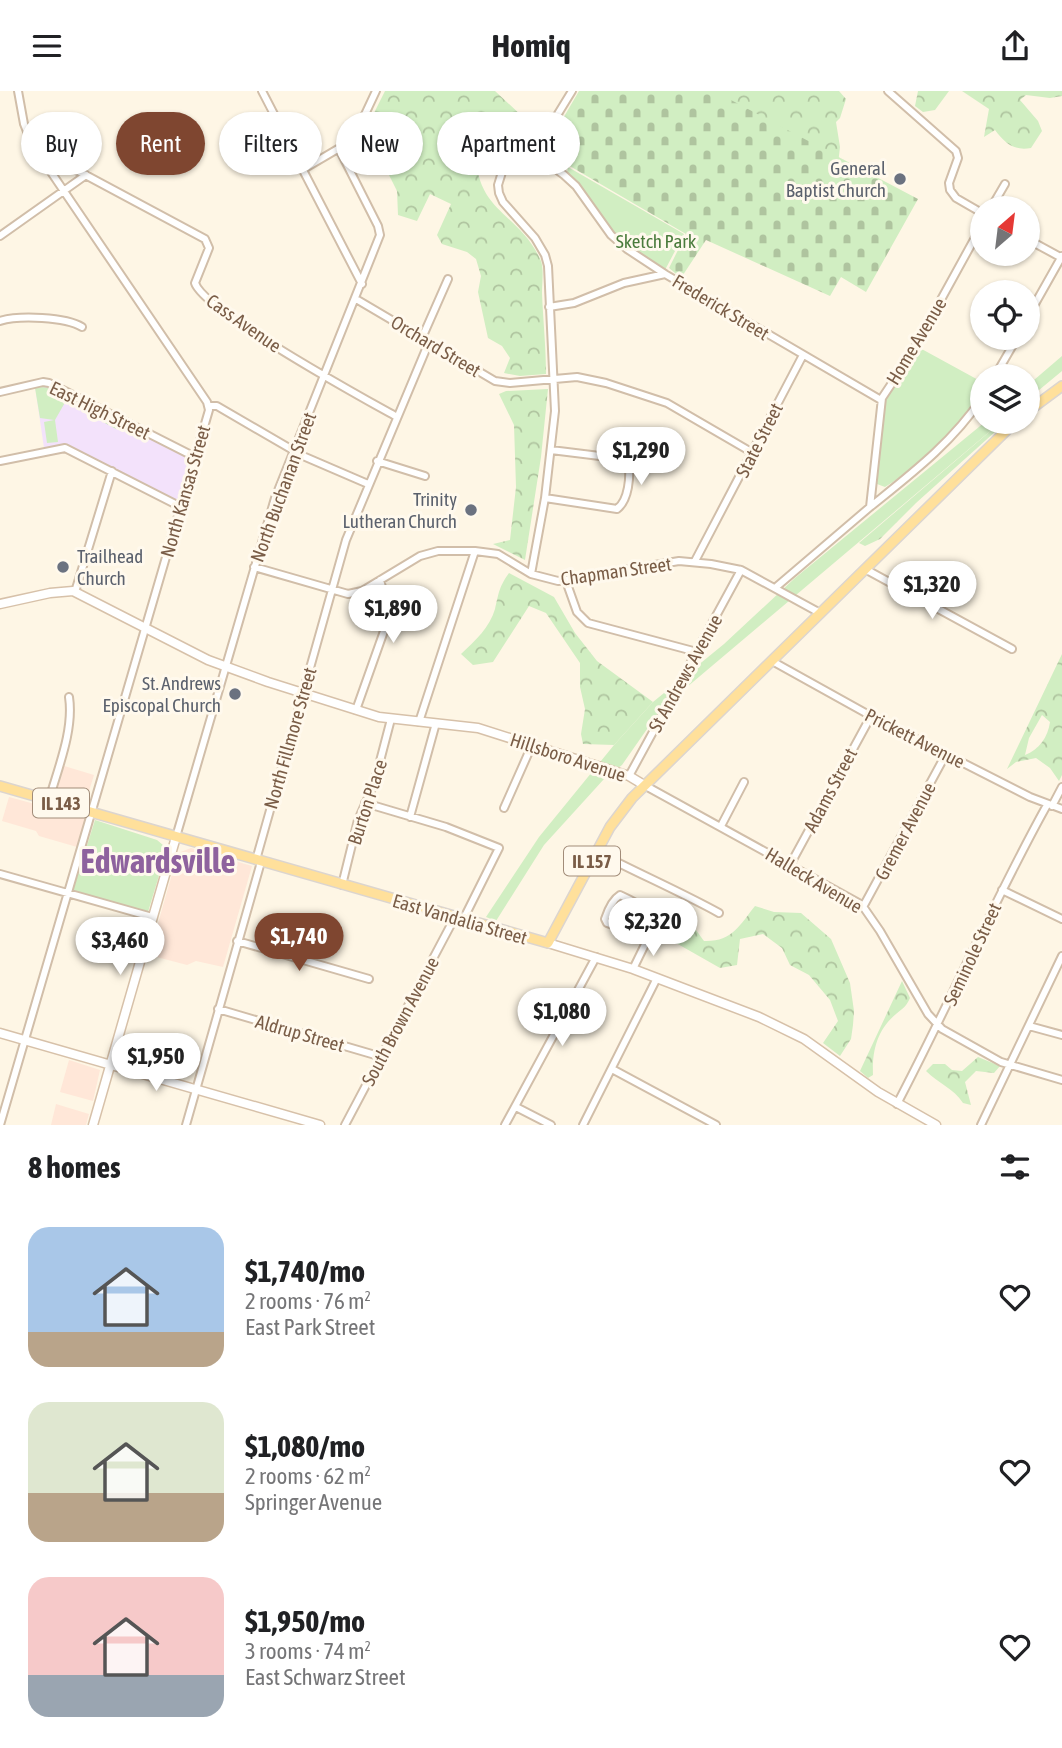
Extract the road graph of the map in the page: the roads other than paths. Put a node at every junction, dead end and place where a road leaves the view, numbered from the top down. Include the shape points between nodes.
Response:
1 (18, 91) edge
2 (262, 91) edge
3 (376, 91) edge
4 (572, 91) edge
5 (888, 91) edge
6 (22, 112) edge
7 (273, 112) edge
8 (366, 112) edge
9 (559, 112) edge
10 (53, 175) edge
11 (85, 175) edge
12 (88, 175) edge
13 (305, 175) edge
14 (352, 175) edge
15 (502, 175) edge
16 (562, 175) edge
17 (1005, 184) dead end
18 (64, 192) junction
19 (998, 196) edge
20 (970, 206) edge
21 (0, 236) edge
22 (1040, 246) edge
23 (970, 247) edge
24 (1062, 257) edge
25 (665, 274) junction
26 (449, 279) dead end
27 (362, 284) junction
28 (1040, 296) edge
29 (356, 299) junction
30 (549, 307) junction
31 (0, 321) edge
32 (82, 327) dead end
33 (426, 340) junction
34 (803, 355) junction
35 (324, 376) junction
36 (553, 378) junction
37 (1062, 386) edge
38 (0, 392) edge
39 (881, 400) junction
40 (1040, 402) edge
41 (209, 406) junction
42 (970, 415) edge
43 (397, 418) junction
44 (1003, 434) edge
45 (551, 450) junction
46 (293, 451) junction
47 (753, 453) junction
48 (195, 457) junction
49 (0, 461) edge
50 (377, 461) junction
51 (112, 471) junction
52 (425, 476) dead end
53 (368, 484) junction
54 (545, 498) junction
55 (181, 507) junction
56 (870, 507) junction
57 (475, 551) junction
58 (695, 561) junction
59 (254, 567) junction
60 (865, 569) junction
61 (741, 571) junction
62 (531, 574) junction
63 (380, 580) junction
64 (566, 581) junction
65 (775, 588) junction
66 (332, 591) junction
67 (75, 592) junction
68 (0, 604) edge
69 (820, 613) junction
70 (146, 627) junction
71 (1012, 649) dead end
72 (697, 652) junction
73 (772, 661) junction
74 (225, 667) junction
75 (303, 693) junction
76 (69, 697) dead end
77 (356, 711) junction
78 (871, 716) junction
79 (391, 719) junction
80 (419, 722) junction
81 (436, 723) junction
82 (532, 745) junction
83 (946, 754) junction
84 (629, 776) junction
85 (744, 782) dead end
86 (644, 785) junction
87 (0, 786) edge
88 (1062, 787) edge
89 (49, 800) junction
90 (365, 803) junction
91 (1050, 805) junction
92 (504, 808) dead end
93 (1062, 809) edge
94 (91, 812) junction
95 (410, 817) junction
96 (721, 826) junction
97 (177, 837) junction
98 (597, 852) junction
99 (259, 861) junction
100 (790, 865) junction
101 (0, 874) edge
102 (342, 885) junction
103 (1002, 890) junction
104 (68, 893) junction
105 (863, 907) junction
106 (719, 913) dead end
107 (152, 917) junction
108 (459, 918) junction
109 (1062, 919) edge
110 (648, 937) junction
111 (237, 941) junction
112 (548, 943) junction
113 (1062, 956) edge
114 (596, 957) junction
115 (633, 969) junction
116 (657, 978) junction
117 (369, 979) dead end
118 (218, 1009) junction
119 (938, 1025) junction
120 (1029, 1026) junction
121 (0, 1033) edge
122 (1062, 1035) edge
123 (25, 1040) junction
124 (382, 1057) junction
125 (110, 1065) junction
126 (1010, 1066) junction
127 (612, 1069) junction
128 (1062, 1080) edge
129 (196, 1089) junction
130 (897, 1104) junction
131 (516, 1107) junction
132 (1, 1125) edge
133 (93, 1125) edge
134 (186, 1125) edge
135 (320, 1125) edge
136 (345, 1125) edge
137 (505, 1125) edge
138 (551, 1125) edge
139 (583, 1125) edge
140 (716, 1125) edge
141 (936, 1125) edge
142 (981, 1125) edge

1 - 6 street, North Kansas Street
2 - 7 street
3 - 8 street
4 - 9 street
5 - 20 street via 956,151 950,190
10 - 18 street, North Kansas Street
11 - 18 street
12 - 35 street, Cass Avenue via 207,240 209,248 195,280 197,289 243,326
13 - 27 street
14 - 27 street, North Buchanan Street via 380,231
15 - 30 street via 498,189 503,202 526,225 545,255
16 - 25 street via 576,186 618,242
17 - 19 street
18 - 21 street
18 - 41 street, North Kansas Street
22 - 24 street
23 - 39 street, Home Avenue
24 - 28 street
25 - 30 street, Frederick Street via 624,282 574,303
25 - 34 street, Frederick Street
26 - 33 street, North Fillmore Street
27 - 29 street, North Buchanan Street
29 - 33 street, Orchard Street
29 - 35 street, North Buchanan Street
30 - 36 street
31 - 32 street via 44,319
33 - 36 street, Orchard Street via 495,381
33 - 43 street, North Fillmore Street
34 - 39 street, Frederick Street
34 - 47 street, State Street
35 - 43 street, Cass Avenue
35 - 46 street, North Buchanan Street
36 - 45 street
36 - 47 street, Orchard Street via 585,378 661,400
37 - 40 main road
38 - 48 street, East High Street via 49,383
39 - 56 street, Home Avenue
41 - 46 street via 217,406
41 - 48 street, North Kansas Street
42 - 56 street via 942,447
43 - 50 street, North Fillmore Street
44 - 60 main road, Hillsboro Avenue / IL 157
45 - 54 street
45 - 54 street via 624,459 629,463 628,480 624,502 617,509
46 - 53 street
46 - 59 street, North Buchanan Street
47 - 58 street, State Street
48 - 55 street, North Kansas Street
49 - 51 street via 65,447
50 - 52 street
50 - 53 street, North Fillmore Street
51 - 55 street
51 - 67 street
53 - 66 street, North Fillmore Street
54 - 62 street
55 - 70 street, North Kansas Street
56 - 65 street
57 - 62 street, Chapman Street via 498,554
57 - 63 street, Chapman Street via 429,553
57 - 80 street
58 - 61 street, Chapman Street
58 - 64 street, Chapman Street
59 - 66 street, Chapman Street
59 - 74 street, North Buchanan Street
60 - 69 main road, Hillsboro Avenue / IL 157
60 - 71 street
61 - 65 street, Chapman Street
61 - 72 street, St Andrews Avenue
62 - 64 street, Chapman Street
63 - 66 street, Chapman Street via 354,594
63 - 77 street via 389,617
64 - 72 street via 577,612 588,623
65 - 69 street, Chapman Street
66 - 75 street, North Fillmore Street
67 - 68 street
67 - 70 street, Hillsboro Avenue
69 - 73 main road, Hillsboro Avenue / IL 157
70 - 74 street, Hillsboro Avenue
70 - 94 street, North Kansas Street
72 - 84 street, St Andrews Avenue
73 - 78 street, Prickett Avenue
73 - 86 main road, Hillsboro Avenue / IL 157
74 - 75 street, Hillsboro Avenue
74 - 97 street, North Buchanan Street
75 - 77 street, Hillsboro Avenue
75 - 99 street, North Fillmore Street
76 - 89 street via 67,733
77 - 79 street, Hillsboro Avenue
78 - 83 street, Prickett Avenue
78 - 100 street, Adams Street
79 - 80 street, Hillsboro Avenue
79 - 90 street, Burton Place
80 - 81 street, Hillsboro Avenue
81 - 82 street, Hillsboro Avenue via 472,727
81 - 95 street
82 - 84 street, Hillsboro Avenue
82 - 92 street
83 - 91 street, Prickett Avenue
83 - 105 street, Gremer Avenue
84 - 86 street, Hillsboro Avenue
85 - 96 street
86 - 96 street, Halleck Avenue
86 - 98 main road, IL 157
87 - 89 main road, East Vandalia Street / IL 143
88 - 91 street, Seminole Street
89 - 94 main road, East Vandalia Street / IL 143
90 - 95 street
90 - 102 street, Burton Place
91 - 93 street, Prickett Avenue
91 - 103 street, Seminole Street
94 - 97 main road, East Vandalia Street / IL 143
94 - 104 street, North Kansas Street
95 - 108 street, South Brown Avenue via 499,848
96 - 100 street, Halleck Avenue
97 - 99 main road, East Vandalia Street / IL 143
97 - 107 street
98 - 106 street
98 - 112 main road, IL 157
99 - 102 main road, East Vandalia Street / IL 143
99 - 111 street, North Fillmore Street
100 - 105 street, Halleck Avenue
101 - 104 street
102 - 108 main road, East Vandalia Street / IL 143
103 - 109 street
103 - 119 street, Seminole Street
104 - 107 street
104 - 123 street, North Kansas Street
105 - 119 street, Halleck Avenue
107 - 125 street
108 - 112 main road, East Vandalia Street / IL 143
108 - 124 street, South Brown Avenue
110 - 110 street via 653,928 650,916 636,902 616,897 607,923
110 - 115 street
111 - 117 street
111 - 118 street, North Fillmore Street
112 - 114 street, East Vandalia Street / IL 143
113 - 120 street
114 - 115 street, East Vandalia Street / IL 143
114 - 131 street
115 - 116 street, East Vandalia Street / IL 143
116 - 127 street
116 - 130 street, East Vandalia Street / IL 143 via 784,1028
118 - 124 street, Aldrup Street
118 - 129 street, North Fillmore Street
119 - 126 street
119 - 130 street, Seminole Street
120 - 122 street
120 - 126 street
121 - 123 street
123 - 125 street
123 - 132 street, North Kansas Street
124 - 136 street, South Brown Avenue
125 - 129 street
125 - 133 street
126 - 128 street
126 - 142 street
127 - 139 street
127 - 140 street
129 - 134 street, North Fillmore Street
129 - 135 street
130 - 141 street, IL 143
131 - 137 street
131 - 138 street

